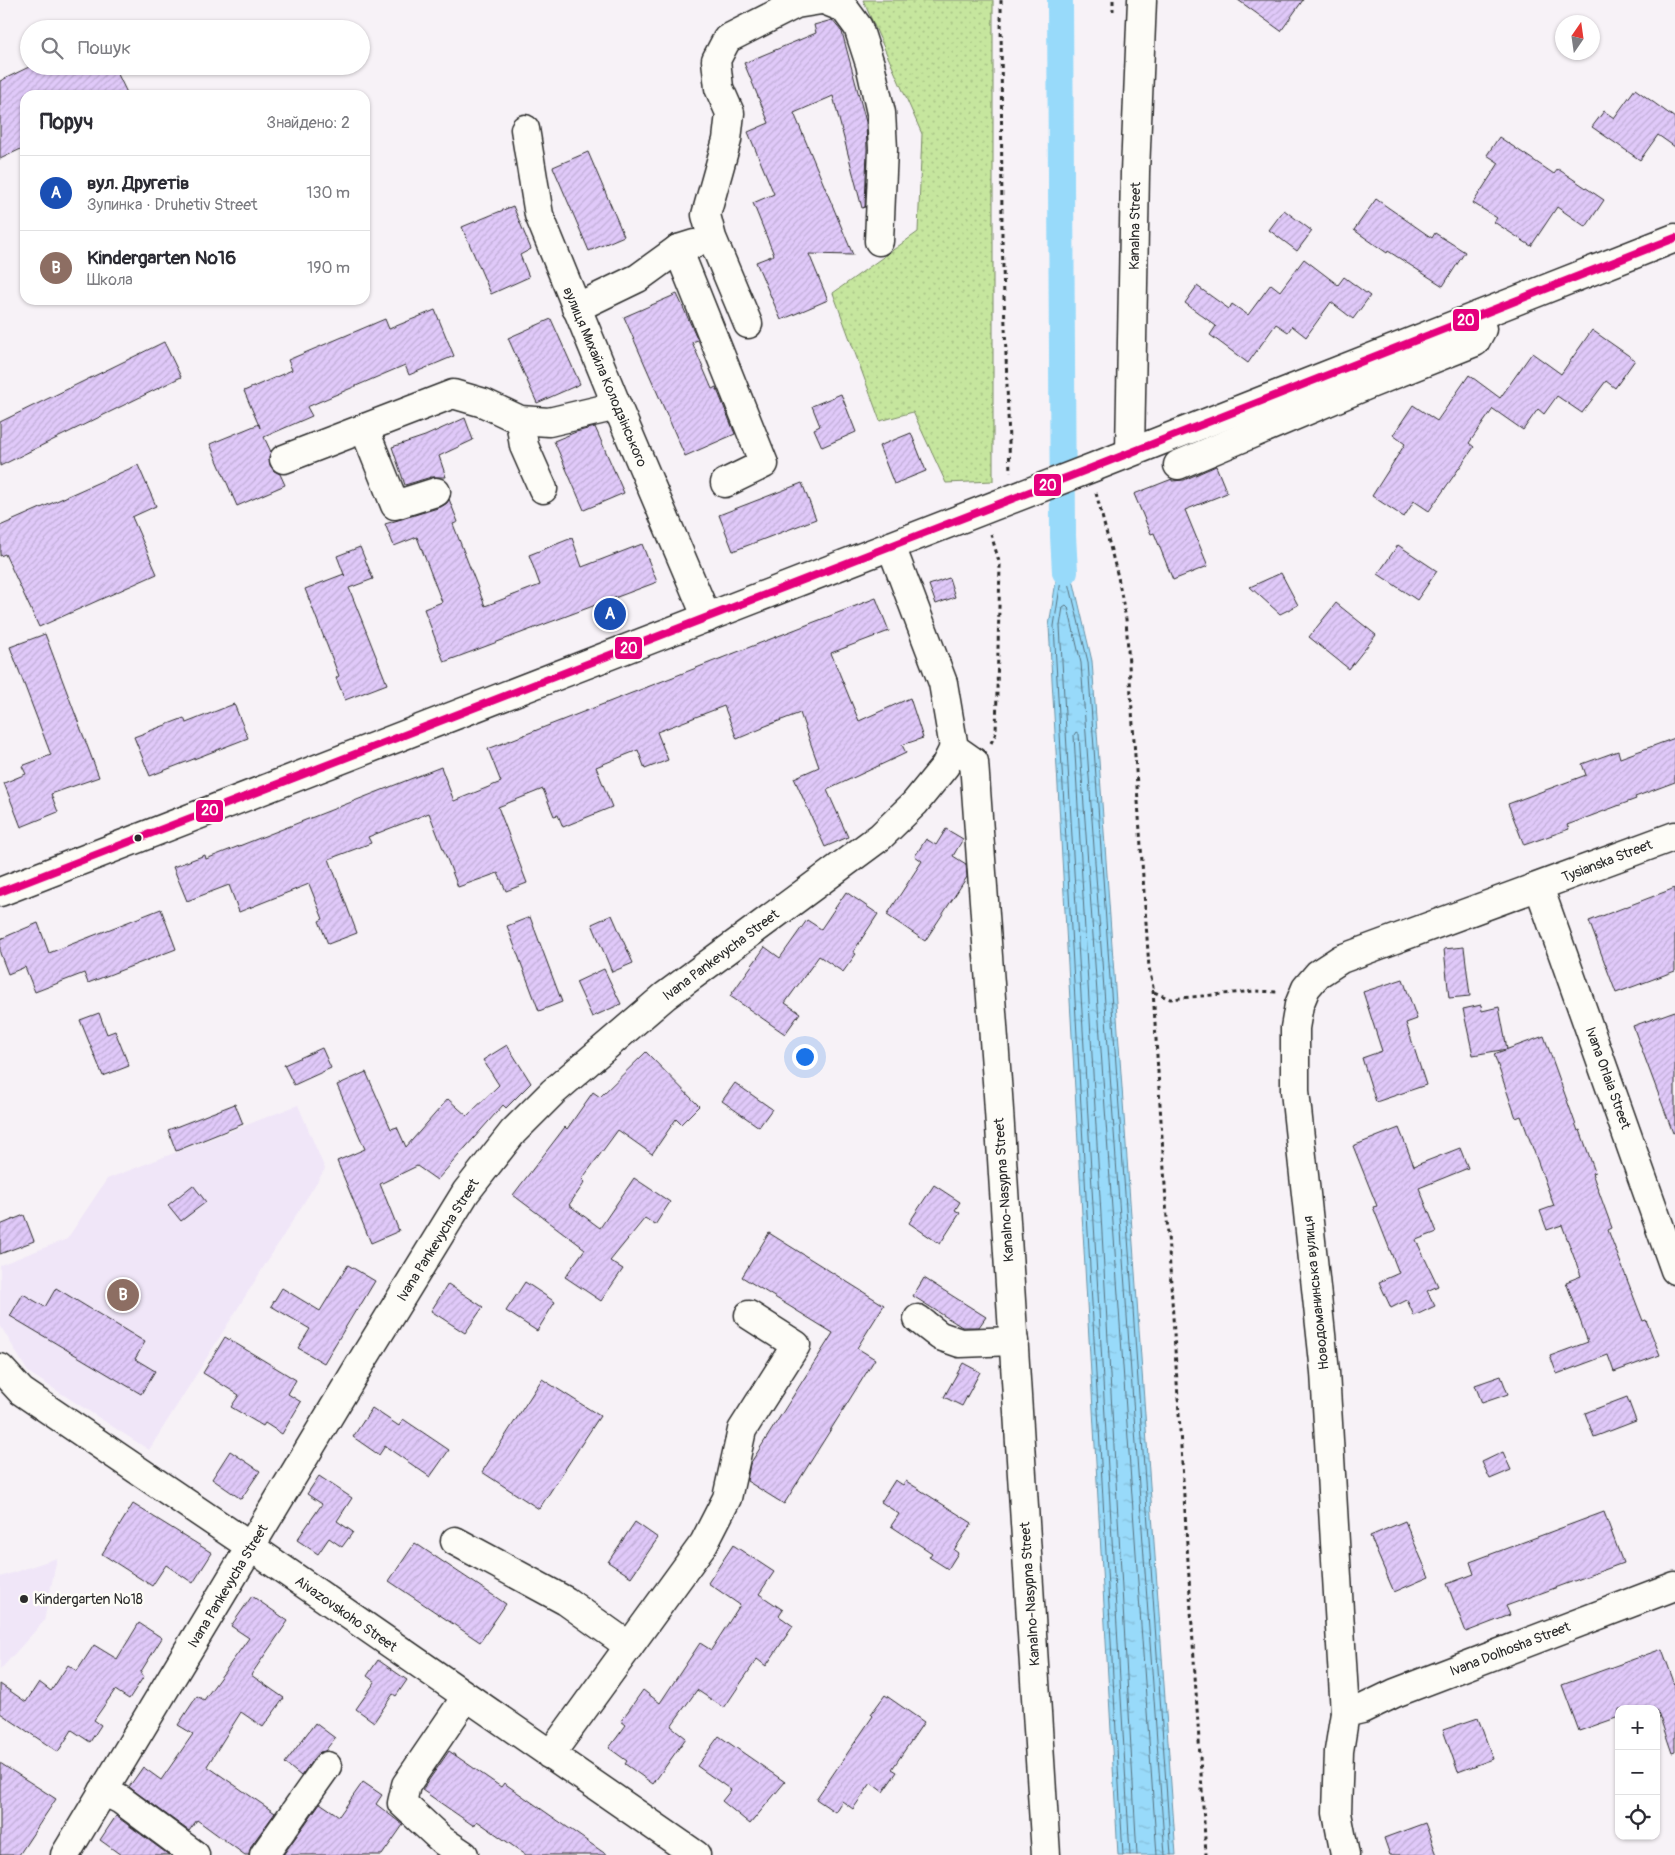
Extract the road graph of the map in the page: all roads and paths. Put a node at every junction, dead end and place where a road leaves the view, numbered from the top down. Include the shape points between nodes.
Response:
1 (823, 0) edge
2 (1000, 0) edge
3 (1142, 0) edge
4 (526, 129) dead end
5 (712, 238) junction
6 (1675, 238) edge
7 (879, 241) dead end
8 (678, 249) junction
9 (576, 308) junction
10 (1478, 316) junction
11 (748, 324) dead end
12 (616, 406) junction
13 (520, 420) junction
14 (364, 428) junction
15 (1130, 452) junction
16 (284, 460) dead end
17 (1178, 465) dead end
18 (1097, 477) junction
19 (725, 482) dead end
20 (543, 489) dead end
21 (436, 492) dead end
22 (1019, 496) junction
23 (983, 510) junction
24 (891, 546) junction
25 (707, 618) junction
26 (964, 755) junction
27 (1675, 836) edge
28 (1539, 887) junction
29 (0, 892) edge
30 (1153, 990) junction
31 (1299, 1005) junction
32 (1675, 1270) edge
33 (749, 1314) dead end
34 (918, 1319) dead end
35 (1014, 1340) junction
36 (0, 1368) edge
37 (455, 1541) dead end
38 (251, 1548) junction
39 (1675, 1586) edge
40 (629, 1646) junction
41 (466, 1697) junction
42 (1345, 1713) junction
43 (550, 1755) junction
44 (327, 1766) dead end
45 (103, 1791) junction
46 (65, 1855) edge
47 (195, 1855) edge
48 (264, 1855) edge
49 (464, 1855) edge
50 (696, 1855) edge
51 (1046, 1855) edge
52 (1206, 1855) edge
53 (1345, 1855) edge

1 - 5 street via 796,4 727,39 716,60 719,88 730,113 727,140 706,215
1 - 7 street via 844,8 858,27 870,64 881,113 883,149
2 - 22 path via 1002,238
3 - 15 street, Kanalna Street
4 - 9 street, вулиця Михайла Колодзінського via 539,216
5 - 8 street
5 - 11 street
6 - 10 street
8 - 9 street via 638,278
8 - 19 street via 764,464
9 - 12 street, вулиця Михайла Колодзінського
10 - 15 street
10 - 17 street via 1482,329 1475,342
12 - 13 street via 549,422
12 - 25 street, вулиця Михайла Колодзінського
13 - 14 street via 454,394
13 - 20 street via 524,446
14 - 16 street
14 - 21 street via 394,505
15 - 18 street
18 - 22 street
18 - 30 path via 1096,493 1126,619
22 - 23 street
23 - 24 street
23 - 26 path via 1000,565 996,733 989,748
24 - 25 street
24 - 26 street, Kanalno-Nasypna Street via 944,683
25 - 29 street
26 - 35 street, Kanalno-Nasypna Street
26 - 38 street, Ivana Pankevycha Street via 945,766 915,803 880,837 666,996 553,1092 513,1132 466,1192
27 - 28 street, Tysianska Street
28 - 31 street, Новодоманинська вулиця via 1341,959 1318,974 1306,988
28 - 32 street, Ivana Orlaia Street
30 - 31 path via 1170,999 1255,991 1289,993
30 - 52 path
31 - 42 street, Новодоманинська вулиця via 1295,1028 1295,1092 1325,1372
33 - 40 street via 796,1345 742,1430 727,1498 704,1543
34 - 35 street via 940,1336 960,1343
35 - 51 street, Kanalno-Nasypna Street
36 - 38 street, Aivazovskoho Street via 21,1392
37 - 40 street via 566,1602
38 - 41 street, Aivazovskoho Street
38 - 45 street, Ivana Pankevycha Street
39 - 42 street, Ivana Dolhosha Street
40 - 43 street
41 - 43 street, Aivazovskoho Street
41 - 49 street via 406,1785 402,1803
42 - 53 street, Новодоманинська вулиця via 1339,1751 1337,1813
43 - 50 street, Aivazovskoho Street
44 - 48 street
45 - 46 street, Ivana Pankevycha Street
45 - 47 street via 122,1800

